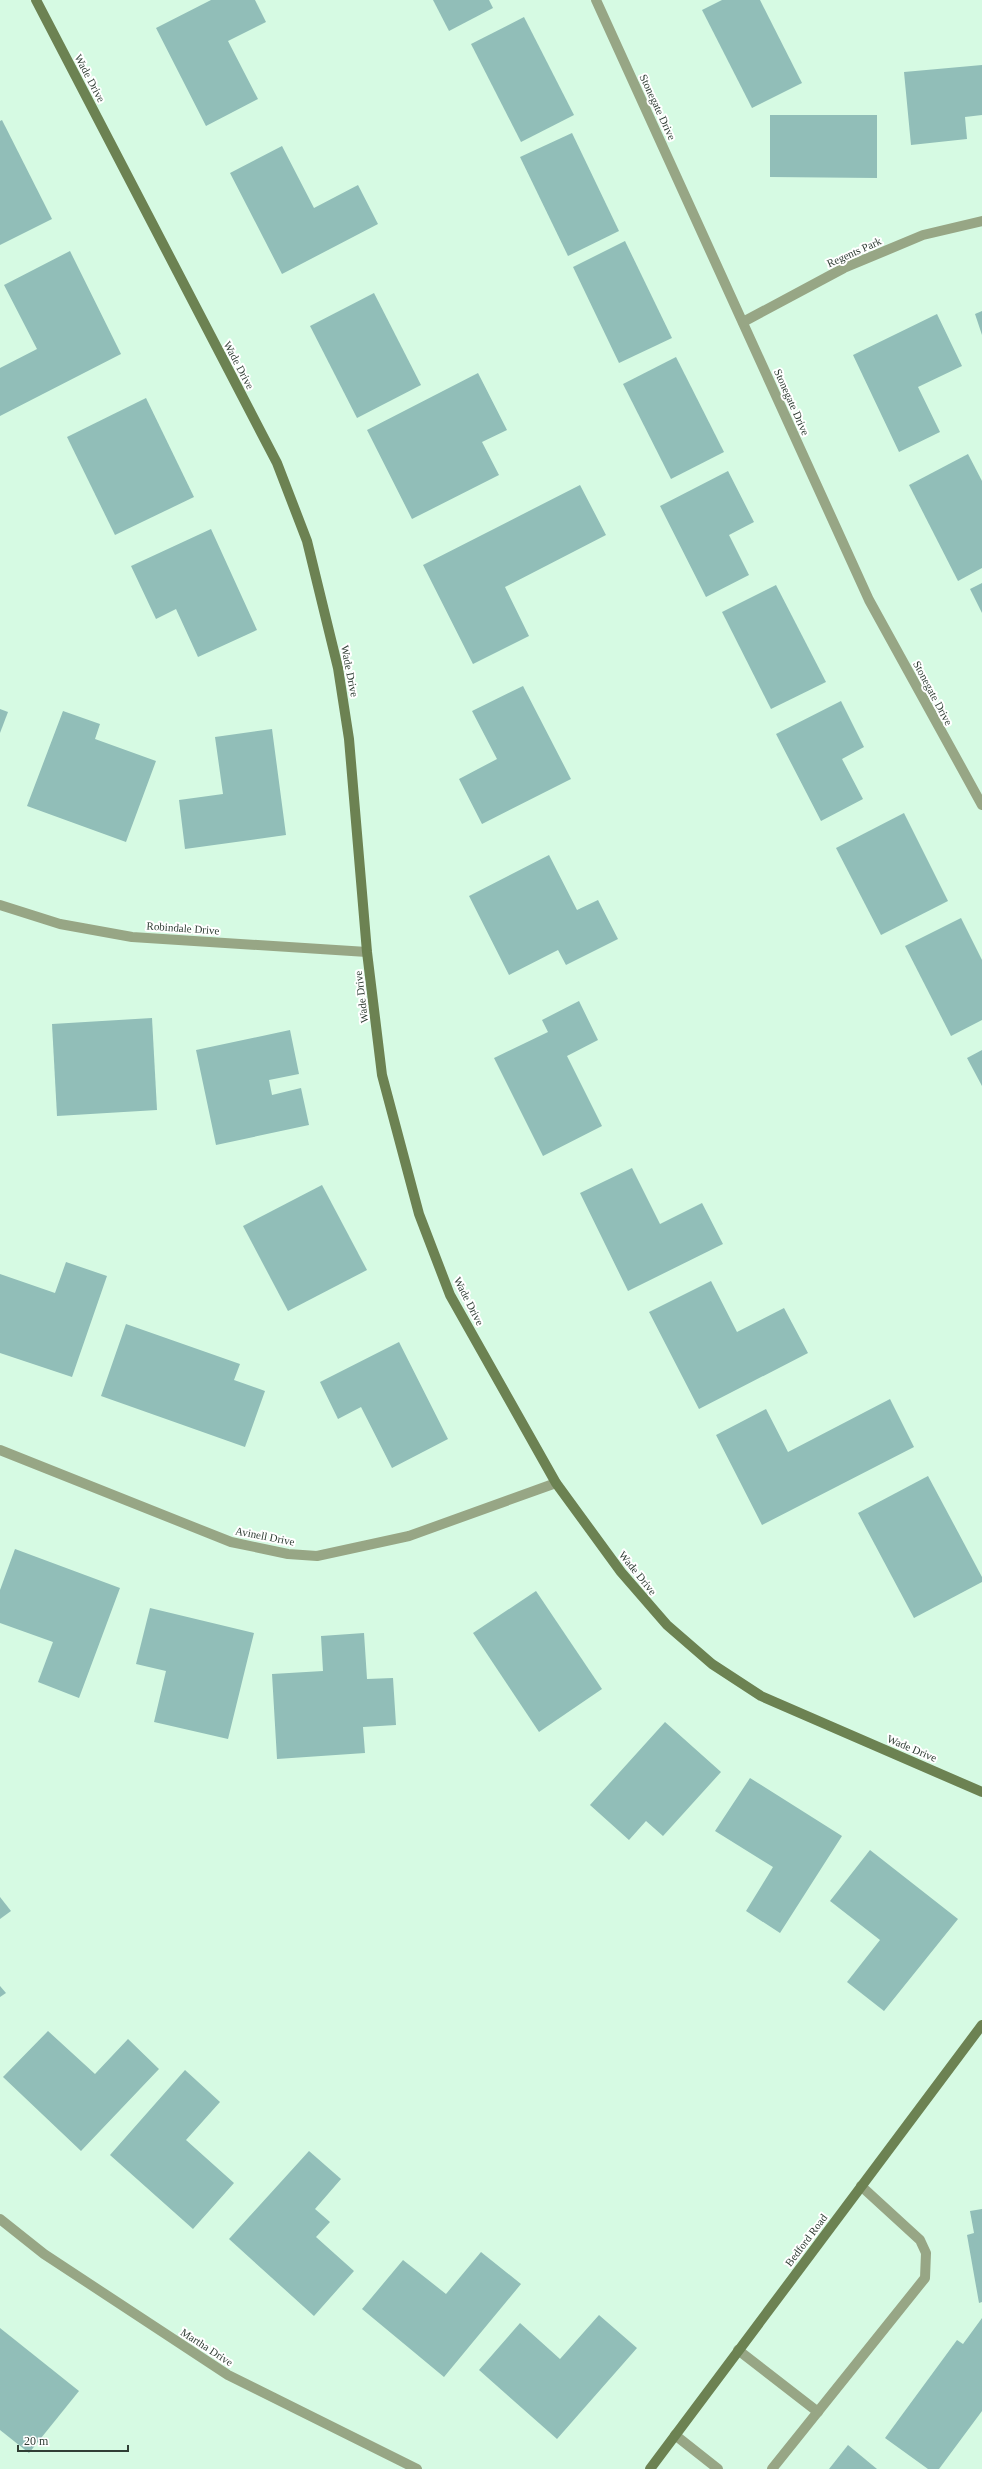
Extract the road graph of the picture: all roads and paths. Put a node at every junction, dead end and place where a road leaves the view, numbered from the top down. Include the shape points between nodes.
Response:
1 (36, 0) edge
2 (596, 0) edge
3 (982, 221) edge
4 (743, 322) junction
5 (982, 805) edge
6 (0, 906) edge
7 (367, 952) junction
8 (0, 1450) edge
9 (556, 1483) junction
10 (982, 1792) edge
11 (982, 2025) edge
12 (862, 2186) junction
13 (0, 2220) edge
14 (738, 2350) junction
15 (818, 2412) junction
16 (675, 2435) junction
17 (417, 2469) edge
18 (650, 2469) edge
19 (718, 2469) edge
20 (772, 2469) edge

1 - 7 street, Wade Drive via 277,463 307,541 338,668 349,738
2 - 4 street, Stonegate Drive
3 - 4 street, Regents Park via 923,235 844,268
4 - 5 street, Stonegate Drive via 869,600
6 - 7 street, Robindale Drive via 60,924 132,937
7 - 9 street, Wade Drive via 382,1075 419,1214 450,1295
8 - 9 street, Avinell Drive via 230,1542 288,1554 317,1556 409,1536
9 - 10 street, Wade Drive via 620,1572 667,1626 712,1664 761,1696
11 - 12 street, Bedford Road
12 - 14 street, Bedford Road
12 - 15 street via 920,2240 926,2254 925,2278
13 - 17 street, Martha Drive via 44,2254 228,2375
14 - 15 street
14 - 16 street, Bedford Road
15 - 20 street
16 - 18 street, Bedford Road
16 - 19 street

